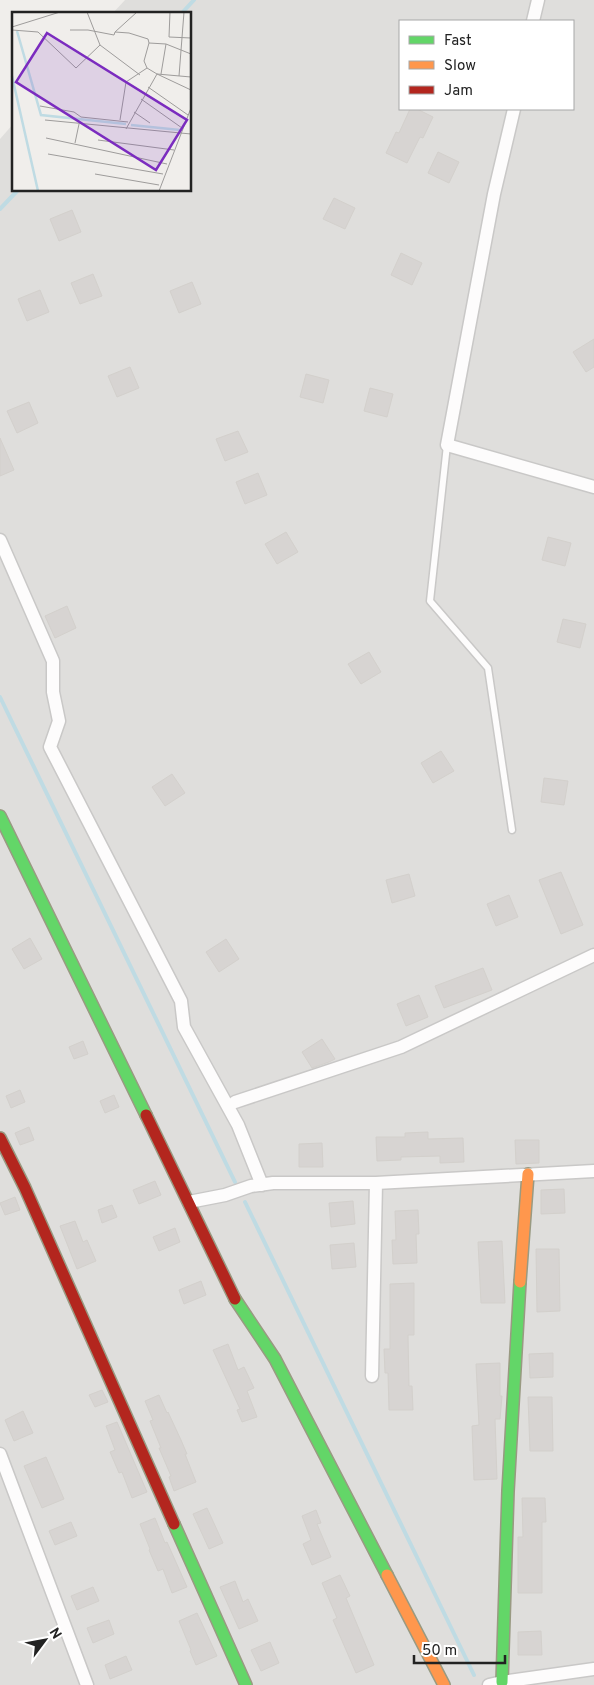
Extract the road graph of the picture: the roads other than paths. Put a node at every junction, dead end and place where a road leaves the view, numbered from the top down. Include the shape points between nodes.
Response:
1 (538, 0) edge
2 (533, 20) edge
3 (514, 110) edge
4 (447, 445) junction
5 (594, 487) edge
6 (0, 540) edge
7 (0, 816) edge
8 (512, 830) dead end
9 (594, 955) edge
10 (235, 1102) dead end
11 (0, 1138) edge
12 (594, 1171) edge
13 (528, 1174) junction
14 (376, 1183) junction
15 (262, 1184) junction
16 (189, 1202) junction
17 (372, 1376) dead end
18 (0, 1454) edge
19 (594, 1669) edge
20 (496, 1683) edge
21 (87, 1685) edge
22 (246, 1685) edge
23 (444, 1685) edge

1 - 2 street
3 - 4 street via 494,194
4 - 5 street
4 - 8 lane via 430,601 488,668
6 - 15 street via 53,660 53,692 59,721 50,747 181,1001 184,1027 238,1125
7 - 16 street
9 - 10 street via 402,1047
11 - 22 street
12 - 13 street
13 - 14 street
13 - 20 street
14 - 15 street
14 - 17 street
15 - 16 street
16 - 23 street via 238,1305 275,1359
18 - 21 street
19 - 20 street

